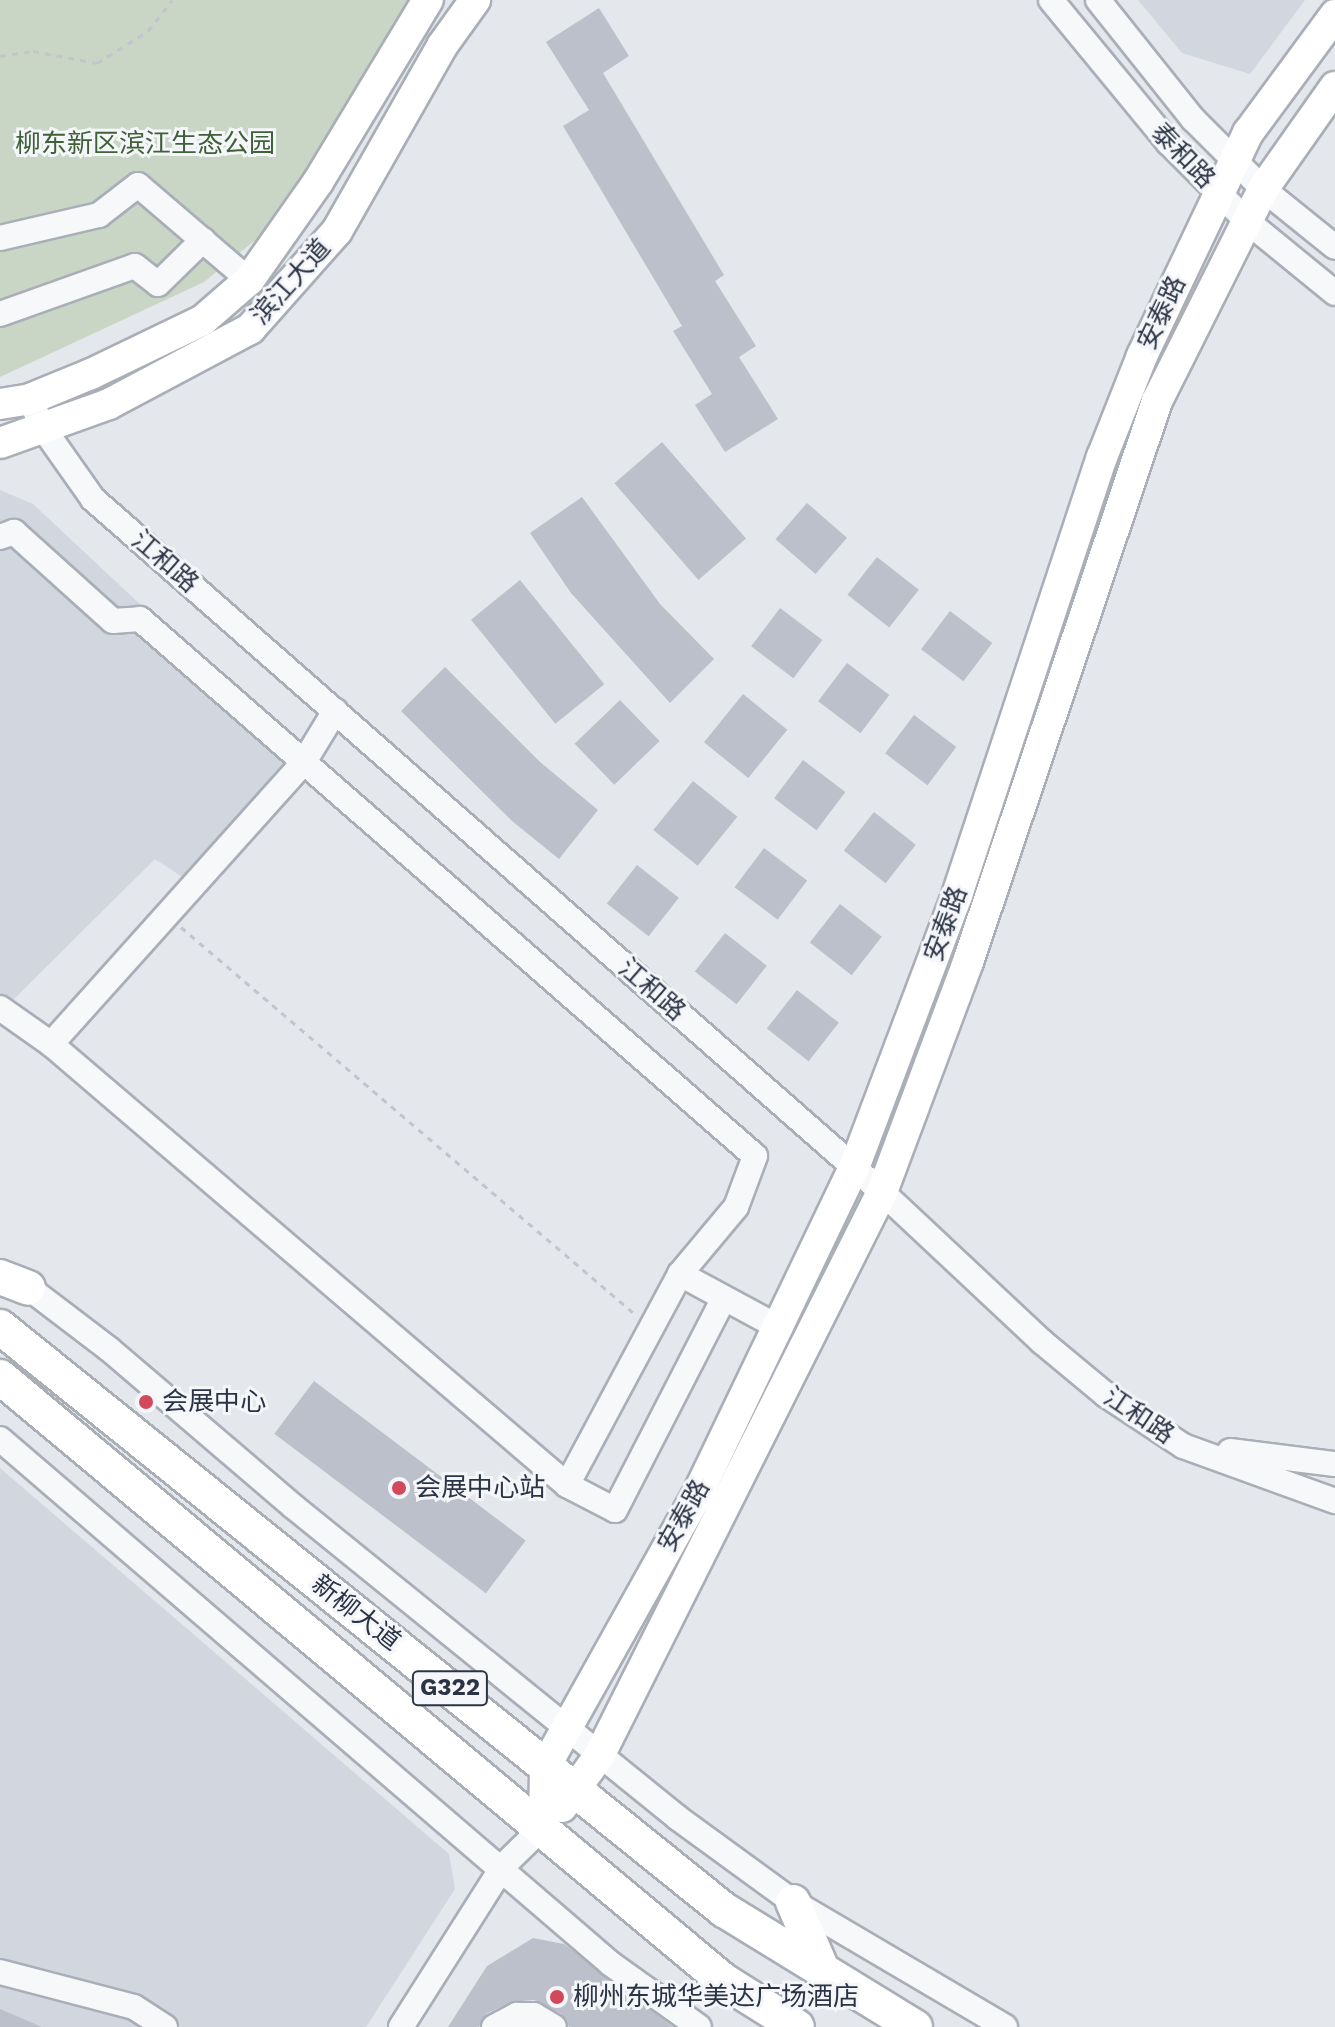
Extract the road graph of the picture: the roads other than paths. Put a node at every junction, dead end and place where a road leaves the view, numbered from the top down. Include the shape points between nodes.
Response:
1 (428, 0) edge
2 (475, 0) edge
3 (1051, 0) edge
4 (1098, 0) edge
5 (1335, 15) edge
6 (1335, 87) edge
7 (1234, 160) junction
8 (1263, 189) junction
9 (1218, 192) junction
10 (1248, 222) junction
11 (0, 238) edge
12 (203, 240) junction
13 (1335, 247) edge
14 (249, 280) junction
15 (1335, 293) edge
16 (0, 314) edge
17 (30, 399) junction
18 (0, 404) edge
19 (43, 428) junction
20 (0, 443) edge
21 (0, 537) edge
22 (335, 711) junction
23 (304, 762) junction
24 (0, 1008) edge
25 (51, 1044) junction
26 (854, 1168) junction
27 (882, 1192) junction
28 (0, 1267) edge
29 (680, 1274) junction
30 (14, 1282) edge
31 (724, 1298) junction
32 (0, 1327) edge
33 (780, 1328) junction
34 (0, 1377) edge
35 (0, 1439) edge
36 (1183, 1446) junction
37 (1335, 1464) edge
38 (567, 1485) junction
39 (1335, 1501) edge
40 (568, 1729) junction
41 (599, 1756) junction
42 (545, 1767) junction
43 (577, 1792) junction
44 (544, 1826) junction
45 (503, 1866) junction
46 (793, 1902) junction
47 (0, 1972) edge
48 (824, 1974) junction
49 (165, 2027) edge
50 (401, 2027) edge
51 (494, 2027) edge
52 (554, 2027) edge
53 (699, 2027) edge
54 (797, 2027) edge
55 (915, 2027) edge
56 (1005, 2027) edge

1 - 14 main road, 滨江大道 via 318,182
2 - 19 main road, 滨江大道 via 442,46 337,231 250,329 109,404
3 - 9 street, 泰和路 via 1107,73
4 - 7 street, 泰和路 via 1193,119
5 - 7 main road, 安泰路 via 1295,63
6 - 8 main road, 安泰路
7 - 8 street, 泰和路
7 - 9 main road, 安泰路
8 - 10 main road, 安泰路
8 - 13 street, 泰和路
9 - 10 street, 泰和路
9 - 26 main road, 安泰路 via 1102,457 957,895
10 - 15 street, 泰和路
10 - 27 main road, 安泰路 via 1219,268 1157,401 968,962
11 - 12 street via 99,215 138,185
12 - 14 street
12 - 16 street via 158,284 135,266
14 - 17 main road, 滨江大道 via 203,320
17 - 18 main road, 滨江大道
17 - 19 street, 江和路
19 - 20 main road, 滨江大道
19 - 22 street, 江和路 via 93,499
21 - 23 street via 14,532 113,621 140,619
22 - 23 street
22 - 26 street, 江和路
23 - 25 street
23 - 29 street via 755,1156 736,1207
24 - 25 street
25 - 38 street
26 - 27 street, 江和路
26 - 33 main road, 安泰路
27 - 36 street, 江和路 via 1041,1341 1106,1395
27 - 41 main road, 安泰路
28 - 30 street
29 - 31 street
29 - 38 street
30 - 40 street
31 - 33 street
31 - 38 street via 615,1510
32 - 42 highway, 新柳大道 / G322
33 - 40 main road, 安泰路 via 699,1491
34 - 44 highway, 新柳大道 / G322
35 - 45 street
36 - 37 street
36 - 39 street, 江和路
40 - 41 street
40 - 42 main road, 安泰路
41 - 43 main road, 安泰路
41 - 46 street
42 - 43 highway, 新柳大道 / G322
42 - 44 main road
43 - 44 main road, 安泰路
43 - 48 highway, 新柳大道 / G322 via 724,1910
44 - 45 street, 安泰路
44 - 54 highway, 新柳大道 / G322 via 724,1981
45 - 50 street, 安泰路
45 - 53 street via 611,1964
46 - 48 highway
46 - 56 street
47 - 49 street via 134,2007
48 - 55 highway, 新柳大道 / G322
51 - 52 street via 517,2015 534,2015

